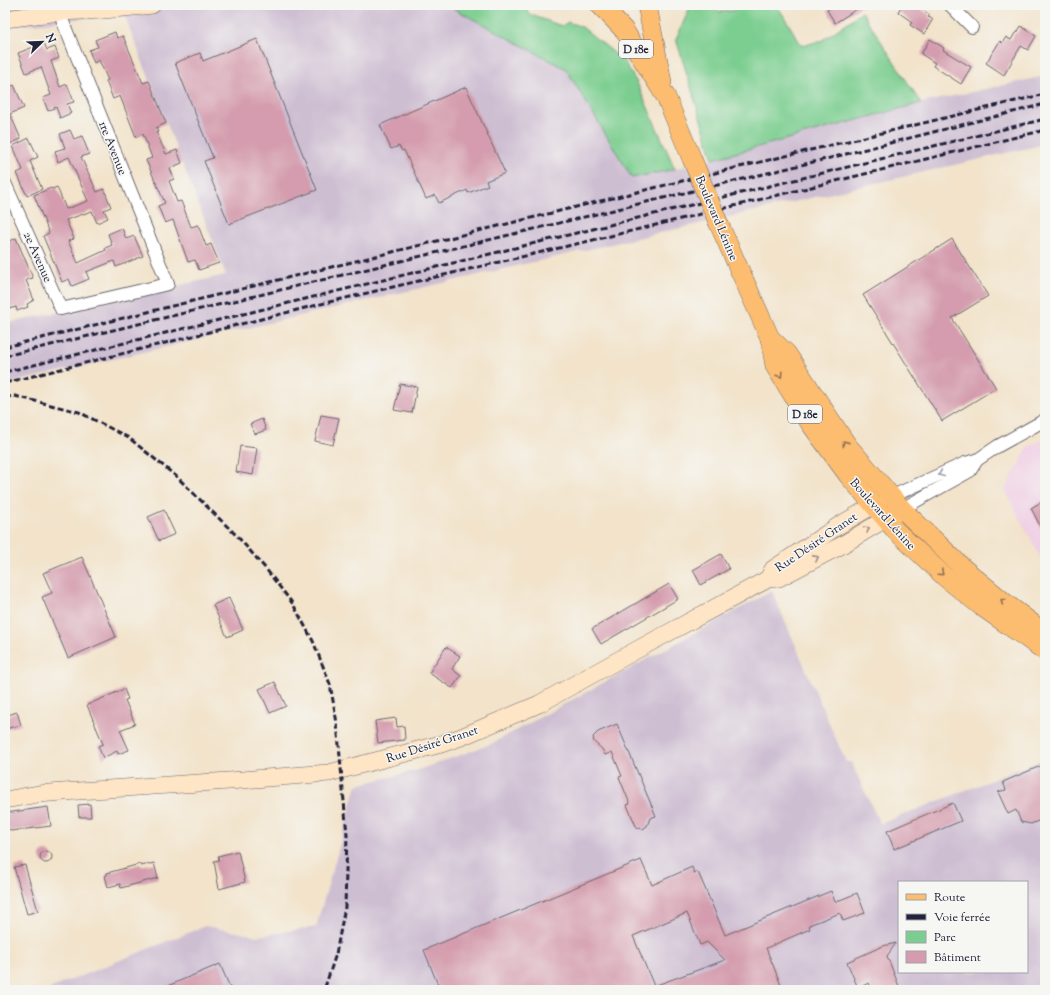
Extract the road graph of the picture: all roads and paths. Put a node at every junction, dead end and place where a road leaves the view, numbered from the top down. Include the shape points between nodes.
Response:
1 (152, 5) edge
2 (600, 5) edge
3 (647, 5) edge
4 (950, 5) edge
5 (59, 12) junction
6 (5, 19) edge
7 (972, 27) dead end
8 (666, 97) junction
9 (5, 183) edge
10 (61, 309) joint
11 (770, 338) junction
12 (1045, 420) edge
13 (977, 460) junction
14 (896, 503) junction
15 (880, 512) junction
16 (1045, 633) edge
17 (1045, 651) edge
18 (5, 800) edge

1 - 5 street
2 - 8 main road, Boulevard Lénine / D 18e via 624,30
3 - 8 main road, Boulevard Lénine / D 18e
4 - 7 street
5 - 6 street
5 - 10 street, 1re Avenue via 168,284
8 - 11 main road, Boulevard Lénine / D 18e, bridge
9 - 10 street, 2e Avenue
14 -> 11 main road, Boulevard Lénine / D 18e via 846,445 788,354
11 -> 15 main road, Boulevard Lénine / D 18e via 775,366 810,423 848,475
12 - 13 street, Rue Désiré Granet
13 -> 14 street, Rue Désiré Granet via 965,462
13 - 14 street, Rue Désiré Granet via 970,470
14 - 15 street, Rue Désiré Granet
16 -> 14 main road, Boulevard Lénine / D 18e via 963,568
15 -> 17 main road, Boulevard Lénine / D 18e via 912,547 957,586
15 - 18 street, Rue Désiré Granet via 838,526 773,569 768,579 539,704 441,744 329,773 62,792

